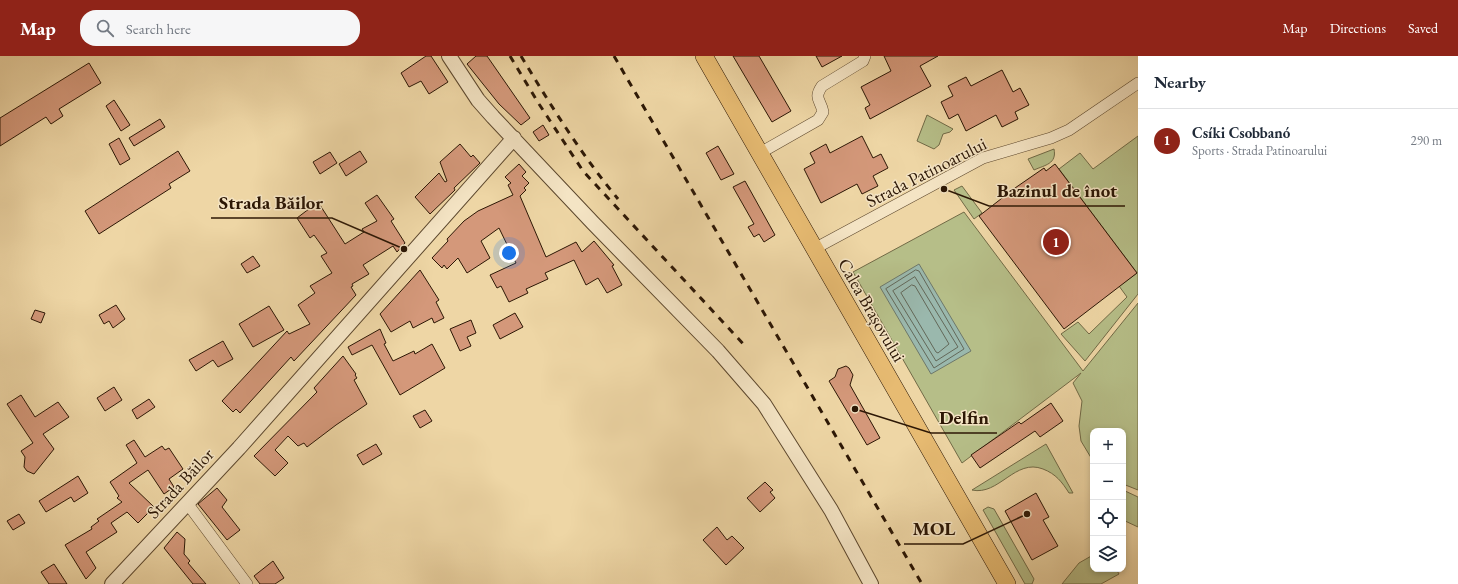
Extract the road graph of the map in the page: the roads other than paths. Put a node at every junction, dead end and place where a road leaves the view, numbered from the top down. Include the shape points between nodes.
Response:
1 (449, 56) edge
2 (704, 56) edge
3 (865, 56) edge
4 (1138, 83) edge
5 (514, 138) junction
6 (760, 153) junction
7 (814, 249) junction
8 (187, 503) junction
9 (112, 584) edge
10 (246, 584) edge
11 (871, 584) edge
12 (1007, 584) edge

1 - 5 street via 478,100
2 - 6 main road, Calea Brașovului
3 - 6 street via 863,61 822,86 817,98 823,112 818,120
4 - 7 street, Strada Patinoarului via 1069,130 1052,138 983,158
5 - 8 street, Strada Băilor
5 - 11 street via 729,362 764,404 831,510
6 - 7 main road, Calea Brașovului
7 - 12 main road, Calea Brașovului
8 - 9 street, Strada Băilor
8 - 10 street

